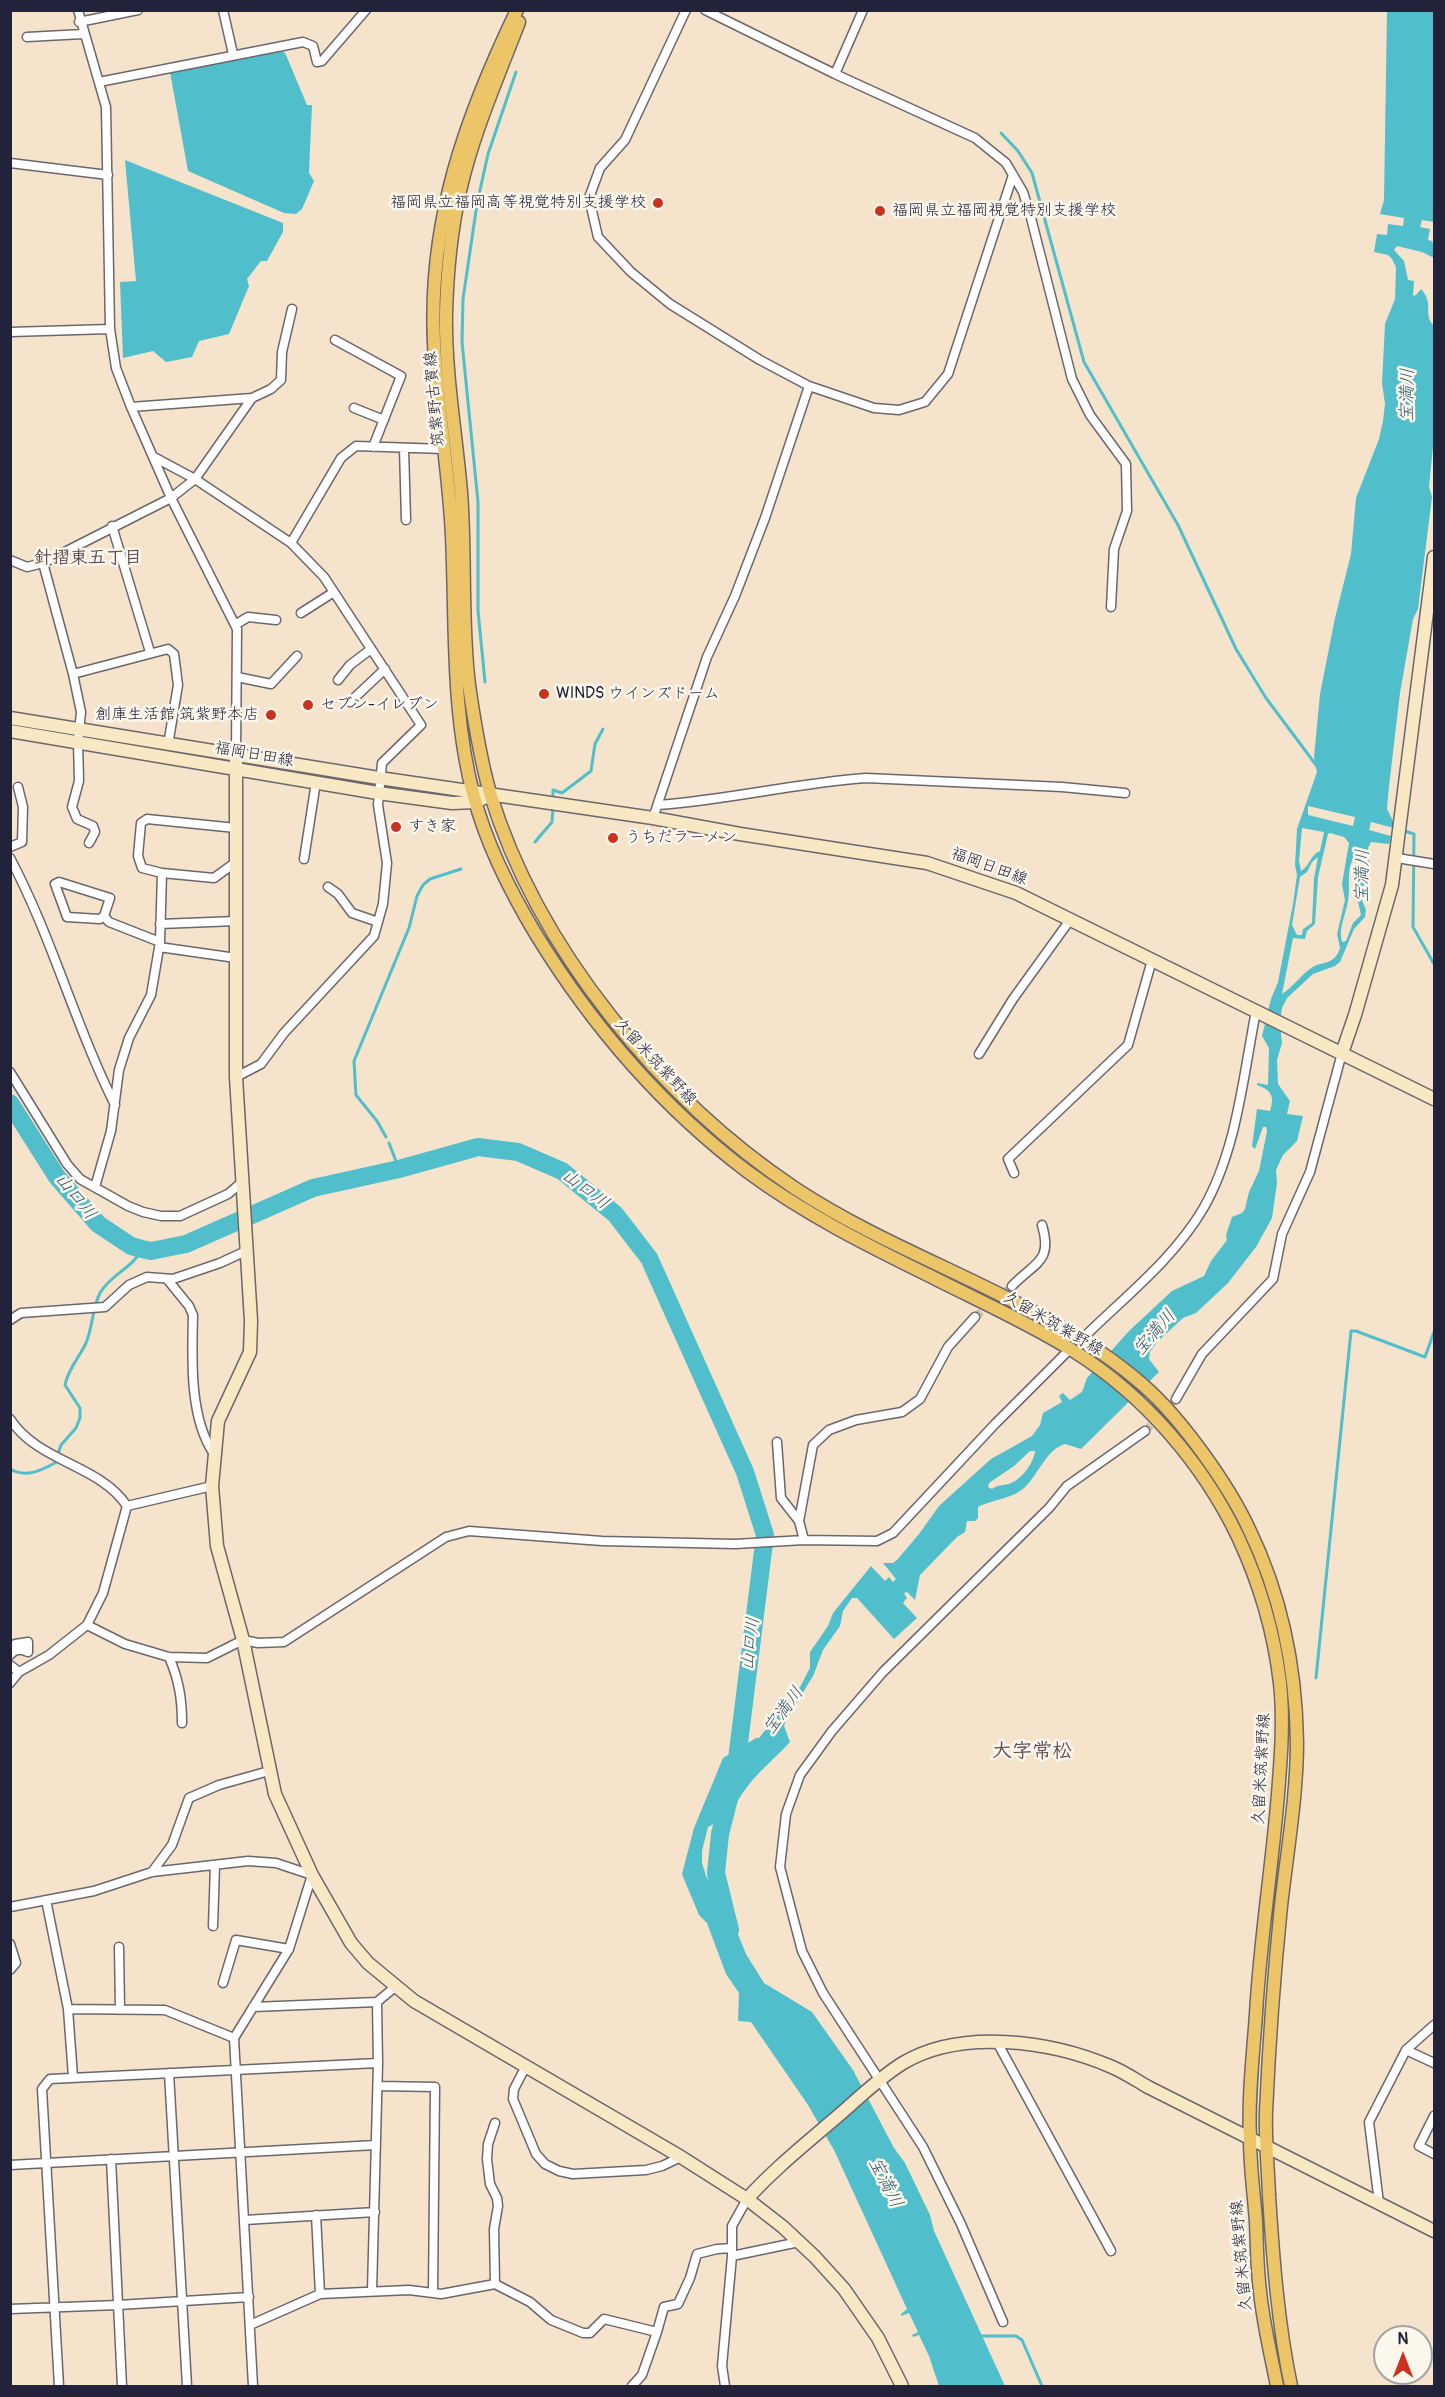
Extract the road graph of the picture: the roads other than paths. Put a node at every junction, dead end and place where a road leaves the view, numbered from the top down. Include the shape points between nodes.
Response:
1 (78, 10) edge
2 (138, 10) edge
3 (223, 10) edge
4 (366, 10) edge
5 (517, 10) edge
6 (524, 10) edge
7 (686, 10) edge
8 (705, 10) edge
9 (864, 10) edge
10 (79, 22) junction
11 (83, 34) junction
12 (27, 38) dead end
13 (233, 54) junction
14 (835, 74) junction
15 (99, 82) junction
16 (10, 164) edge
17 (108, 175) junction
18 (1013, 175) junction
19 (292, 309) dead end
20 (110, 329) junction
21 (10, 332) edge
22 (335, 340) dead end
23 (809, 386) junction
24 (252, 399) junction
25 (130, 407) junction
26 (354, 408) dead end
27 (384, 420) junction
28 (373, 447) junction
29 (404, 448) junction
30 (444, 449) junction
31 (154, 457) junction
32 (195, 479) junction
33 (171, 498) junction
34 (406, 520) dead end
35 (112, 526) junction
36 (291, 543) junction
37 (1434, 557) edge
38 (10, 560) edge
39 (43, 563) junction
40 (334, 592) junction
41 (1111, 607) dead end
42 (301, 613) dead end
43 (276, 620) dead end
44 (235, 625) junction
45 (371, 649) junction
46 (150, 652) junction
47 (297, 656) dead end
48 (385, 669) junction
49 (73, 674) junction
50 (237, 677) junction
51 (338, 680) dead end
52 (350, 702) dead end
53 (10, 718) edge
54 (80, 729) junction
55 (10, 731) edge
56 (78, 742) junction
57 (168, 745) junction
58 (236, 755) junction
59 (236, 768) junction
60 (379, 778) junction
61 (316, 782) junction
62 (18, 787) dead end
63 (378, 793) junction
64 (1125, 793) dead end
65 (491, 795) junction
66 (474, 797) junction
67 (658, 805) junction
68 (653, 818) junction
69 (236, 828) junction
70 (89, 843) dead end
71 (10, 847) edge
72 (10, 858) edge
73 (1396, 858) junction
74 (304, 859) dead end
75 (236, 862) junction
76 (1434, 864) edge
77 (162, 873) junction
78 (328, 888) dead end
79 (104, 916) junction
80 (1070, 920) junction
81 (236, 921) junction
82 (378, 922) junction
83 (160, 924) junction
84 (159, 944) junction
85 (236, 958) junction
86 (1152, 960) junction
87 (1259, 1012) junction
88 (1338, 1051) junction
89 (979, 1054) dead end
90 (10, 1072) edge
91 (236, 1077) junction
92 (1434, 1099) edge
93 (116, 1105) junction
94 (1014, 1173) dead end
95 (242, 1186) junction
96 (95, 1187) junction
97 (1042, 1225) dead end
98 (246, 1246) junction
99 (167, 1279) junction
100 (1012, 1286) tunnel mouth
101 (975, 1317) tunnel mouth
102 (10, 1320) edge
103 (1084, 1342) junction
104 (1075, 1352) junction
105 (1176, 1399) tunnel mouth
106 (11, 1420) edge
107 (1145, 1431) tunnel mouth
108 (777, 1442) dead end
109 (214, 1454) junction
110 (212, 1486) junction
111 (127, 1506) junction
112 (799, 1521) junction
113 (802, 1541) junction
114 (87, 1625) junction
115 (243, 1640) junction
116 (10, 1648) edge
117 (10, 1655) edge
118 (169, 1658) junction
119 (10, 1665) edge
120 (20, 1672) junction
121 (10, 1683) edge
122 (182, 1723) dead end
123 (269, 1771) junction
124 (215, 1865) junction
125 (152, 1872) junction
126 (312, 1875) junction
127 (46, 1900) junction
128 (11, 1906) edge
129 (213, 1926) dead end
130 (10, 1944) edge
131 (119, 1947) dead end
132 (289, 1949) junction
133 (10, 1970) edge
134 (223, 1983) dead end
135 (395, 1987) junction
136 (377, 2002) junction
137 (253, 2007) junction
138 (68, 2009) junction
139 (120, 2010) junction
140 (1434, 2025) edge
141 (234, 2038) junction
142 (997, 2042) junction
143 (1406, 2050) junction
144 (378, 2063) junction
145 (1434, 2063) edge
146 (526, 2066) junction
147 (235, 2069) junction
148 (169, 2073) junction
149 (73, 2077) junction
150 (876, 2084) junction
151 (378, 2086) junction
152 (1434, 2116) edge
153 (495, 2123) dead end
154 (1250, 2139) junction
155 (376, 2145) junction
156 (1266, 2147) junction
157 (241, 2151) junction
158 (1434, 2154) edge
159 (174, 2156) junction
160 (681, 2157) junction
161 (111, 2159) junction
162 (45, 2164) junction
163 (10, 2165) edge
164 (747, 2199) junction
165 (1379, 2203) junction
166 (375, 2212) junction
167 (316, 2216) junction
168 (245, 2220) junction
169 (1434, 2231) edge
170 (799, 2242) junction
171 (1111, 2251) dead end
172 (732, 2252) junction
173 (495, 2284) junction
174 (372, 2291) junction
175 (433, 2292) junction
176 (320, 2294) junction
177 (249, 2297) junction
178 (181, 2301) junction
179 (118, 2305) junction
180 (54, 2306) junction
181 (10, 2309) edge
182 (1003, 2322) dead end
183 (250, 2325) junction
184 (657, 2332) junction
185 (59, 2386) edge
186 (122, 2386) edge
187 (187, 2386) edge
188 (253, 2386) edge
189 (632, 2386) edge
190 (725, 2386) edge
191 (902, 2386) edge
192 (1277, 2386) edge
193 (1291, 2386) edge

1 - 10 street
2 - 10 street
3 - 13 street
4 - 13 street via 322,61 317,62 313,46 303,42
5 - 30 main road, 筑紫野古賀線 via 465,130 444,206 434,329
6 - 65 main road, 筑紫野古賀線 via 480,123 461,187 449,263 446,318 461,494 465,640
7 - 23 street via 625,140 600,168 589,198 598,237 631,272 670,304
8 - 14 street
9 - 14 street
10 - 11 street
11 - 12 street
11 - 15 street
13 - 15 street
14 - 18 street via 975,138 1000,157
15 - 17 street via 106,107
16 - 17 street
17 - 20 street
18 - 23 street via 948,374 926,402 899,410 874,408
18 - 41 street via 1030,214 1072,380 1090,416 1126,464 1127,511 1114,549
19 - 24 street via 282,352 281,380
20 - 21 street
20 - 25 street via 116,368
22 - 27 street via 401,376
23 - 67 street via 765,518 706,657
24 - 25 street
24 - 32 street
25 - 31 street
26 - 27 street
27 - 28 street
28 - 29 street
28 - 36 street via 356,446 341,458
29 - 30 street
29 - 34 street
30 - 66 main road, 筑紫野古賀線 via 451,511 459,712
31 - 32 street
31 - 33 street
32 - 33 street
32 - 36 street
33 - 35 street
33 - 44 street
35 - 39 street
35 - 46 street
36 - 40 street
37 - 73 street
38 - 39 street via 27,567
39 - 49 street
40 - 42 street
40 - 45 street
43 - 44 street via 248,617
44 - 50 street
45 - 48 street
45 - 51 street
46 - 49 street
46 - 57 street via 168,649 174,654 178,686
47 - 50 street via 271,684
48 - 52 street
48 - 60 street via 421,725 382,763
49 - 54 street via 81,712
50 - 58 street
53 - 54 street, 福岡日田線
54 - 56 street
54 - 57 street, 福岡日田線
55 - 56 street, 福岡日田線
56 - 59 street, 福岡日田線
56 - 70 street via 80,781 72,807 77,819 93,826 95,832
57 - 58 street, 福岡日田線
58 - 59 street
58 - 60 street, 福岡日田線
59 - 61 street, 福岡日田線
59 - 69 street
60 - 63 street
60 - 66 street, 福岡日田線
61 - 63 street, 福岡日田線
61 - 74 street
62 - 71 street via 23,807 22,842
63 - 66 street, 福岡日田線 via 452,803
63 - 82 street via 387,863
64 - 67 street via 866,778
65 - 66 street, 福岡日田線
65 - 68 street, 福岡日田線
65 - 103 main road, 久留米筑紫野線 via 527,882 560,942 609,1016 685,1099 799,1191 910,1252 1036,1313
66 - 104 main road, 久留米筑紫野線 via 509,886 571,989 637,1072 673,1108 752,1175 795,1202 852,1236
67 - 68 street
68 - 80 street, 福岡日田線 via 927,863 1016,893
69 - 75 street
69 - 77 street via 147,819 141,823 138,856 142,868
72 - 93 street via 27,889 77,1021
73 - 76 street
73 - 88 street via 1389,896
75 - 77 street via 214,878
75 - 81 street
77 - 83 street
78 - 82 street via 338,894 352,913
79 - 79 street via 110,898 55,884 67,917
79 - 84 street via 109,922
80 - 86 street, 福岡日田線
80 - 89 street via 1012,999
81 - 83 street
81 - 85 street
82 - 91 street via 374,936 284,1033 261,1064
83 - 84 street
84 - 85 street
84 - 93 street via 151,995 129,1038 119,1070
85 - 91 street
86 - 87 street, 福岡日田線
86 - 94 street via 1128,1045 1008,1159
87 - 88 street, 福岡日田線
87 - 103 street via 1230,1140 1202,1210 1168,1255
88 - 92 street, 福岡日田線
88 - 105 street via 1310,1172 1282,1234 1273,1279 1202,1354
90 - 96 street via 67,1164
91 - 95 street
93 - 96 street
95 - 96 street via 180,1216 143,1212
95 - 98 street
97 - 100 street via 1046,1254
98 - 99 street via 220,1263
98 - 109 street via 249,1352 218,1421
99 - 102 street via 147,1277 129,1285 105,1307 21,1313
99 - 109 street via 193,1316 193,1381 205,1441
101 - 112 street via 948,1347 920,1399 902,1412 856,1420 829,1430 813,1445
103 - 156 main road, 久留米筑紫野線 via 1142,1384 1207,1460 1248,1525 1268,1572 1285,1629 1297,1748 1280,1918
104 - 113 street via 995,1424 893,1533 877,1541
104 - 154 main road, 久留米筑紫野線 via 1132,1395 1195,1466 1235,1530 1255,1575 1271,1630 1281,1689 1282,1750 1256,2004
106 - 111 street via 30,1443 99,1479
107 - 150 street via 1067,1486 1050,1508 883,1672 800,1775 786,1814 780,1867 792,1920 823,1993
108 - 112 street via 781,1498
109 - 110 street
110 - 111 street
110 - 115 street via 216,1546
111 - 114 street via 103,1593
112 - 113 street
113 - 115 street via 602,1541 469,1531 446,1537 284,1642 258,1644
114 - 118 street via 125,1644
114 - 120 street
115 - 118 street via 207,1658
115 - 123 street
116 - 117 street via 28,1642 28,1652 21,1649
118 - 122 street via 182,1697
119 - 120 street
120 - 121 street
123 - 125 street via 189,1798 172,1845
123 - 126 street via 275,1794
124 - 125 street
124 - 126 street via 276,1863
124 - 129 street
125 - 127 street via 94,1891
126 - 132 street
126 - 135 street via 351,1943
127 - 128 street
127 - 138 street
130 - 133 street via 16,1964
131 - 139 street
132 - 134 street via 236,1940
132 - 137 street
135 - 136 street
135 - 146 street via 436,2016
136 - 137 street
136 - 144 street
137 - 141 street
138 - 139 street
138 - 149 street
139 - 141 street via 165,2010
140 - 143 street
141 - 147 street
142 - 150 street via 933,2050 904,2063
142 - 154 street via 1042,2046 1113,2067
142 - 171 street
143 - 145 street
143 - 165 street via 1369,2122
144 - 147 street
144 - 151 street
146 - 160 street
146 - 160 street via 513,2098 536,2154 545,2164 573,2174 646,2170
147 - 148 street
147 - 157 street
148 - 149 street
148 - 159 street
149 - 162 street via 50,2079 42,2089
150 - 164 street
150 - 182 street via 923,2147
151 - 155 street
151 - 175 street via 435,2087
152 - 158 street via 1419,2146
153 - 173 street via 487,2159 490,2184 497,2198
154 - 156 street
154 - 192 main road, 久留米筑紫野線 via 1260,2292
155 - 157 street
155 - 166 street
156 - 165 street
156 - 193 main road, 久留米筑紫野線 via 1277,2289
157 - 159 street
157 - 168 street
159 - 161 street
159 - 178 street
160 - 164 street
161 - 162 street
161 - 179 street
162 - 163 street
162 - 180 street
164 - 170 street
164 - 172 street via 732,2226
165 - 169 street
166 - 167 street
166 - 174 street
167 - 168 street
167 - 176 street
168 - 177 street
170 - 172 street
170 - 191 street via 827,2269 863,2316
172 - 184 street via 717,2249 697,2254 678,2304 664,2307
172 - 190 street via 722,2366
173 - 175 street via 441,2294
173 - 184 street via 530,2302 551,2320 583,2333 590,2333 604,2319
174 - 175 street
174 - 176 street
176 - 183 street
177 - 178 street
177 - 183 street
178 - 179 street
178 - 187 street
179 - 180 street
179 - 186 street
180 - 181 street
180 - 185 street
183 - 188 street
184 - 189 street via 642,2375

